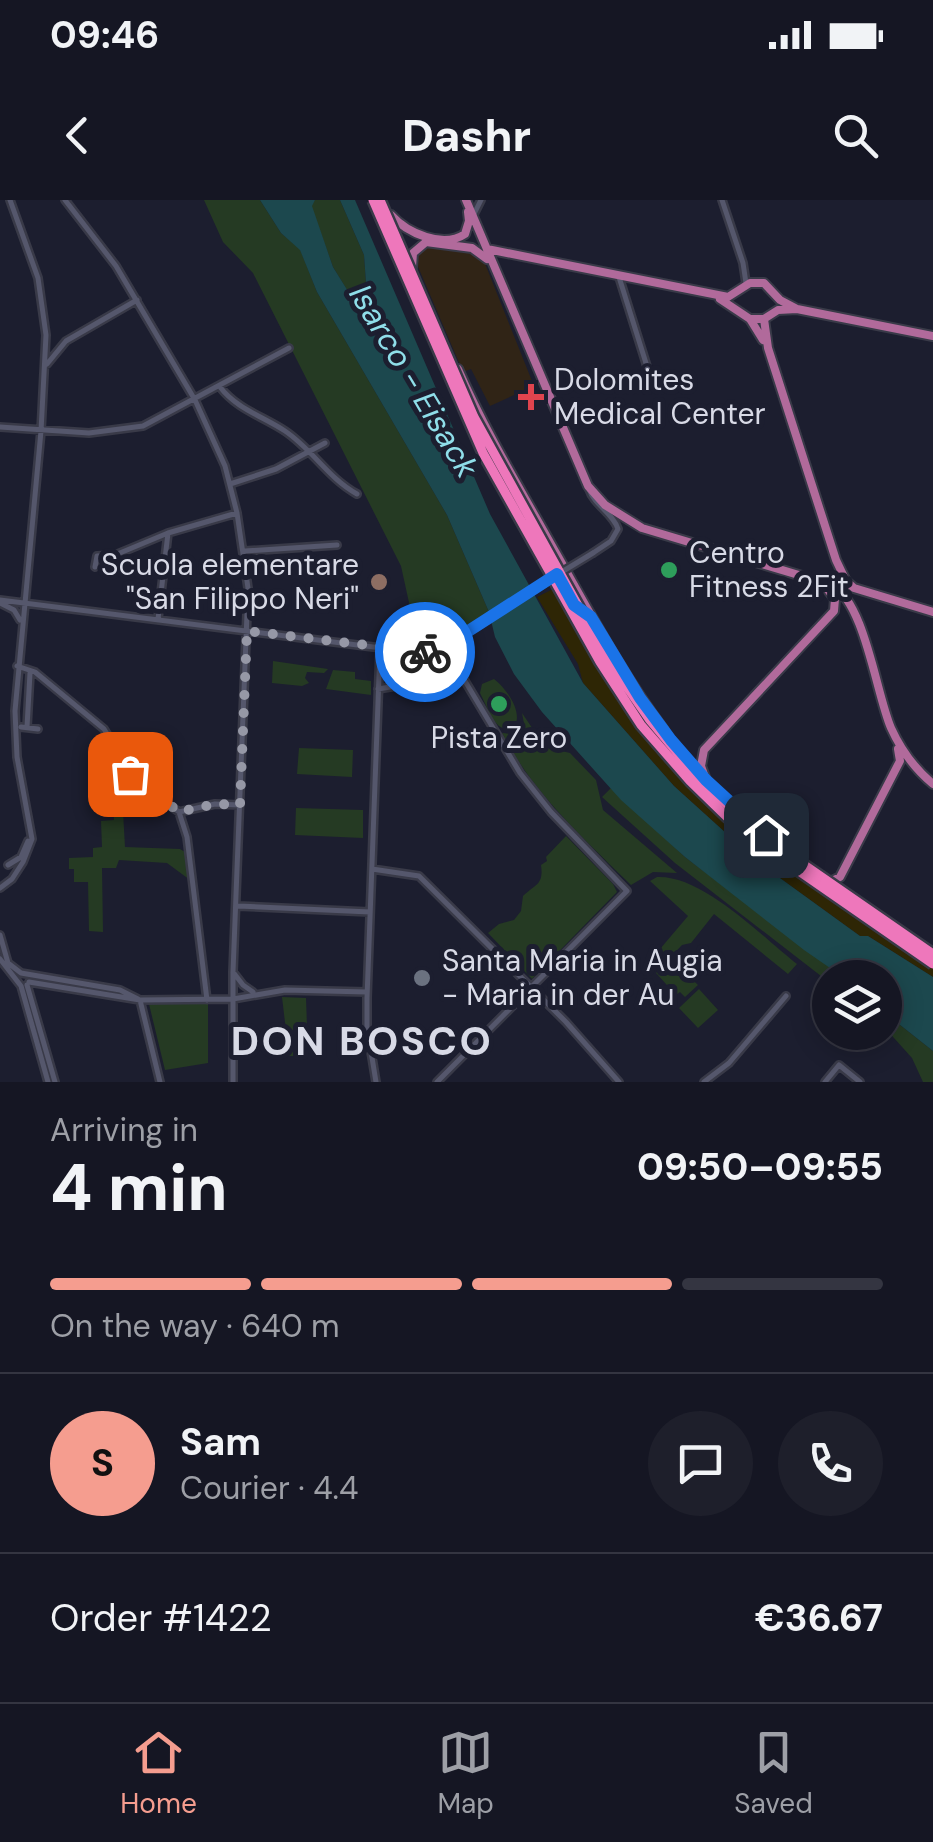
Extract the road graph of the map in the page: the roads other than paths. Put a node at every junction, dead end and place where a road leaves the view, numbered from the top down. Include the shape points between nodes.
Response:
1 (10, 200) edge
2 (65, 200) edge
3 (379, 200) edge
4 (465, 200) edge
5 (481, 200) edge
6 (722, 200) edge
7 (391, 215) junction
8 (473, 216) junction
9 (486, 249) junction
10 (506, 254) junction
11 (743, 263) junction
12 (412, 267) junction
13 (618, 274) junction
14 (498, 275) junction
15 (756, 282) junction
16 (743, 289) junction
17 (774, 294) junction
18 (714, 296) junction
19 (137, 300) junction
20 (797, 309) junction
21 (740, 311) junction
22 (772, 312) junction
23 (764, 318) junction
24 (750, 319) junction
25 (46, 334) junction
26 (933, 336) edge
27 (66, 342) junction
28 (289, 348) dead end
29 (768, 348) junction
30 (45, 371) junction
31 (650, 376) dead end
32 (220, 387) junction
33 (195, 400) junction
34 (0, 427) edge
35 (42, 431) junction
36 (325, 443) dead end
37 (309, 452) junction
38 (230, 484) junction
39 (588, 486) junction
40 (356, 494) dead end
41 (532, 510) junction
42 (237, 514) junction
43 (168, 533) junction
44 (337, 545) dead end
45 (244, 551) junction
46 (95, 567) dead end
47 (840, 568) junction
48 (558, 576) junction
49 (807, 578) junction
50 (834, 580) junction
51 (846, 581) junction
52 (822, 583) junction
53 (873, 594) junction
54 (0, 601) edge
55 (24, 602) junction
56 (834, 611) junction
57 (854, 612) junction
58 (933, 612) edge
59 (591, 617) junction
60 (158, 619) junction
61 (21, 624) junction
62 (247, 631) junction
63 (863, 640) junction
64 (380, 649) junction
65 (18, 666) junction
66 (30, 673) dead end
67 (378, 689) junction
68 (38, 729) dead end
69 (897, 740) junction
70 (900, 761) junction
71 (922, 774) junction
72 (706, 780) junction
73 (933, 784) edge
74 (240, 805) junction
75 (179, 812) junction
76 (29, 828) junction
77 (4, 864) edge
78 (372, 870) junction
79 (13, 874) junction
80 (832, 881) junction
81 (0, 888) edge
82 (237, 906) junction
83 (370, 912) junction
84 (0, 934) edge
85 (933, 952) edge
86 (0, 959) edge
87 (933, 964) edge
88 (233, 972) junction
89 (23, 979) junction
90 (532, 988) junction
91 (118, 989) junction
92 (367, 992) junction
93 (256, 993) junction
94 (109, 996) junction
95 (786, 996) dead end
96 (123, 999) junction
97 (233, 999) junction
98 (140, 1000) junction
99 (207, 1000) junction
100 (51, 1082) edge
101 (160, 1082) edge
102 (233, 1082) edge
103 (376, 1082) edge
104 (437, 1082) edge
105 (620, 1082) edge
106 (704, 1082) edge
107 (825, 1082) edge
108 (860, 1082) edge

1 - 25 street via 38,278
2 - 19 street
3 - 7 main road
3 - 85 highway, bridge via 474,417 607,658 648,719 696,775 774,844
3 - 87 highway, bridge via 484,453 641,725 742,828
4 - 7 main road via 469,221 456,239 420,235
4 - 8 main road
5 - 8 street
6 - 11 street
7 - 12 main road
8 - 9 main road
9 - 10 main road
9 - 14 main road
10 - 13 main road
10 - 14 main road
11 - 15 street
11 - 16 street
12 - 14 main road via 412,253 432,242 478,250
12 - 41 main road via 480,419
13 - 18 main road
13 - 31 street
14 - 39 main road
15 - 16 main road
15 - 17 main road
16 - 18 main road
16 - 21 main road
17 - 20 main road
17 - 22 main road
18 - 21 main road
19 - 27 street
19 - 33 street
20 - 22 main road
20 - 26 main road
21 - 24 main road
22 - 23 main road
23 - 24 main road
23 - 29 main road
24 - 29 main road
25 - 27 street
25 - 30 street
27 - 30 street
28 - 32 street
29 - 47 main road
30 - 35 street
32 - 33 street
32 - 37 street
33 - 35 street via 142,426
33 - 38 street
34 - 35 street
35 - 55 street
36 - 37 street
37 - 38 street
37 - 40 street
38 - 42 street
39 - 48 street, bridge via 618,529 611,541
39 - 49 main road via 604,505 642,528
41 - 48 main road
41 - 59 main road
42 - 43 street
42 - 45 street
43 - 46 street via 97,556
43 - 60 street
44 - 45 street
45 - 62 street
47 - 50 main road
47 - 51 main road
48 - 59 main road via 574,605
48 - 64 street via 434,651
49 - 50 main road
49 - 52 main road
50 - 51 main road
51 - 53 main road
52 - 56 main road via 834,596
52 - 57 main road via 842,592
53 - 57 main road via 859,595
53 - 58 main road
54 - 55 street
54 - 61 street
55 - 60 street
55 - 61 street
56 - 63 main road via 848,613
56 - 72 main road via 701,756
57 - 63 main road
59 - 72 main road via 640,698
60 - 62 street
61 - 65 street
62 - 64 street
62 - 74 street
63 - 69 main road
64 - 67 street
65 - 75 street via 88,714 136,781
65 - 76 street via 15,742
66 - 68 street via 24,727
67 - 78 street
67 - 90 street via 396,686 406,662 453,660 520,774 627,891
69 - 70 main road
69 - 71 main road
70 - 71 main road
70 - 80 main road via 840,878
71 - 73 main road
72 - 80 main road via 766,835
74 - 75 street
74 - 82 street
75 - 99 street
76 - 77 street via 26,851
76 - 79 street via 30,848
77 - 79 street
78 - 83 street
78 - 90 street via 419,876
79 - 81 street
80 - 85 main road
82 - 83 street
82 - 88 street
83 - 92 street
84 - 89 street via 8,963
86 - 89 street
88 - 93 street
88 - 97 street
89 - 91 street
89 - 94 street
89 - 100 street
90 - 104 street
90 - 105 street
91 - 94 street
91 - 96 street
91 - 98 street
92 - 93 street
92 - 103 street
93 - 97 street
94 - 96 street
95 - 106 street via 730,1064
96 - 98 street
97 - 99 street
97 - 102 street
98 - 99 street
98 - 101 street
107 - 108 street via 840,1064

